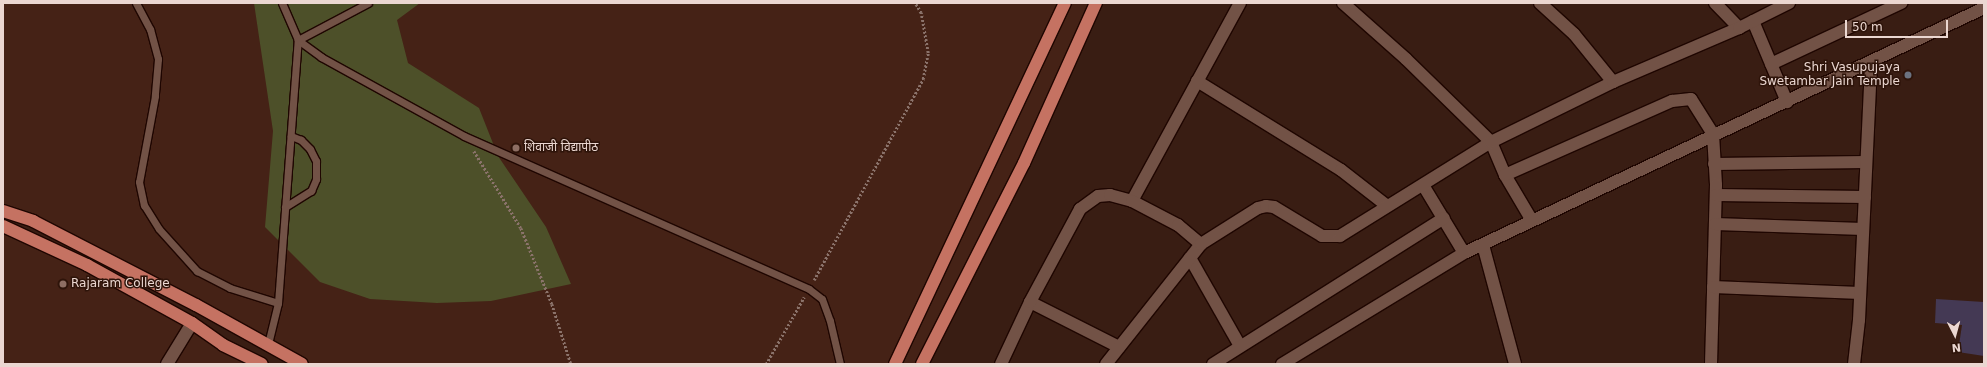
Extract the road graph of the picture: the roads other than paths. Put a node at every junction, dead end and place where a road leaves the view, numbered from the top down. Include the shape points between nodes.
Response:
1 (136, 3) edge
2 (282, 3) edge
3 (368, 3) edge
4 (1065, 3) edge
5 (1096, 3) edge
6 (1240, 3) edge
7 (1343, 3) edge
8 (1540, 3) edge
9 (1715, 3) edge
10 (1788, 3) edge
11 (1902, 3) edge
12 (1984, 8) edge
13 (1753, 21) junction
14 (1739, 28) junction
15 (298, 40) junction
16 (1871, 63) junction
17 (1771, 64) junction
18 (1197, 81) junction
19 (1613, 82) junction
20 (1787, 102) junction
21 (1713, 134) junction
22 (291, 136) junction
23 (1491, 142) junction
24 (1866, 162) junction
25 (1714, 164) junction
26 (1504, 175) junction
27 (1423, 185) junction
28 (1716, 195) junction
29 (1864, 197) junction
30 (1132, 201) junction
31 (1386, 205) junction
32 (286, 207) junction
33 (3, 211) edge
34 (1444, 218) junction
35 (1532, 219) junction
36 (1715, 224) junction
37 (3, 226) edge
38 (1863, 229) junction
39 (1201, 244) junction
40 (1483, 245) junction
41 (1464, 253) junction
42 (1190, 258) junction
43 (1713, 287) junction
44 (1860, 293) junction
45 (278, 302) junction
46 (1030, 302) junction
47 (192, 323) junction
48 (268, 344) junction
49 (1240, 346) junction
50 (1119, 348) junction
51 (168, 364) edge
52 (262, 364) edge
53 (302, 364) edge
54 (840, 364) edge
55 (895, 364) edge
56 (922, 364) edge
57 (1001, 364) edge
58 (1106, 364) edge
59 (1213, 364) edge
60 (1282, 364) edge
61 (1515, 364) edge
62 (1711, 364) edge
63 (1854, 364) edge

1 - 45 lane via 150,29 158,59 155,96 139,182 144,205 159,229 197,271 230,288
2 - 15 lane
3 - 15 lane
4 - 55 main road
5 - 56 main road via 1024,163
6 - 18 street
7 - 23 street via 1406,59
8 - 19 street via 1574,34
9 - 14 street
10 - 13 street
11 - 17 street
12 - 16 street
13 - 14 street
13 - 17 street
14 - 19 street
15 - 22 lane
15 - 54 lane via 321,57 464,136 809,289 822,299
16 - 20 street
16 - 24 street
17 - 20 street
18 - 30 street
18 - 31 street via 1312,152
19 - 23 street
20 - 21 street
21 - 25 street
21 - 26 street via 1691,99 1682,98
21 - 35 street
22 - 32 lane
22 - 32 lane via 301,140 310,149 316,161 316,180 311,191
23 - 26 street
23 - 27 street
24 - 25 street
24 - 29 street
25 - 28 street
26 - 35 street
27 - 31 street
27 - 34 street
28 - 29 street
28 - 36 street
29 - 38 street
30 - 39 street via 1178,225
30 - 46 street via 1110,195 1098,196 1080,209
31 - 39 street via 1340,236 1332,238 1322,236 1274,207 1266,206
32 - 45 lane
33 - 48 main road via 33,221
34 - 41 street
34 - 49 street
35 - 40 street
36 - 38 street
36 - 43 street
37 - 47 main road via 87,264
38 - 44 street
39 - 42 street
40 - 41 street
40 - 61 street
41 - 60 street
42 - 49 street
42 - 50 street
43 - 44 street
43 - 62 street
44 - 63 street
45 - 48 lane
46 - 50 street
46 - 57 street
47 - 51 street
47 - 52 main road via 223,345
48 - 53 main road
49 - 59 street
50 - 58 street

